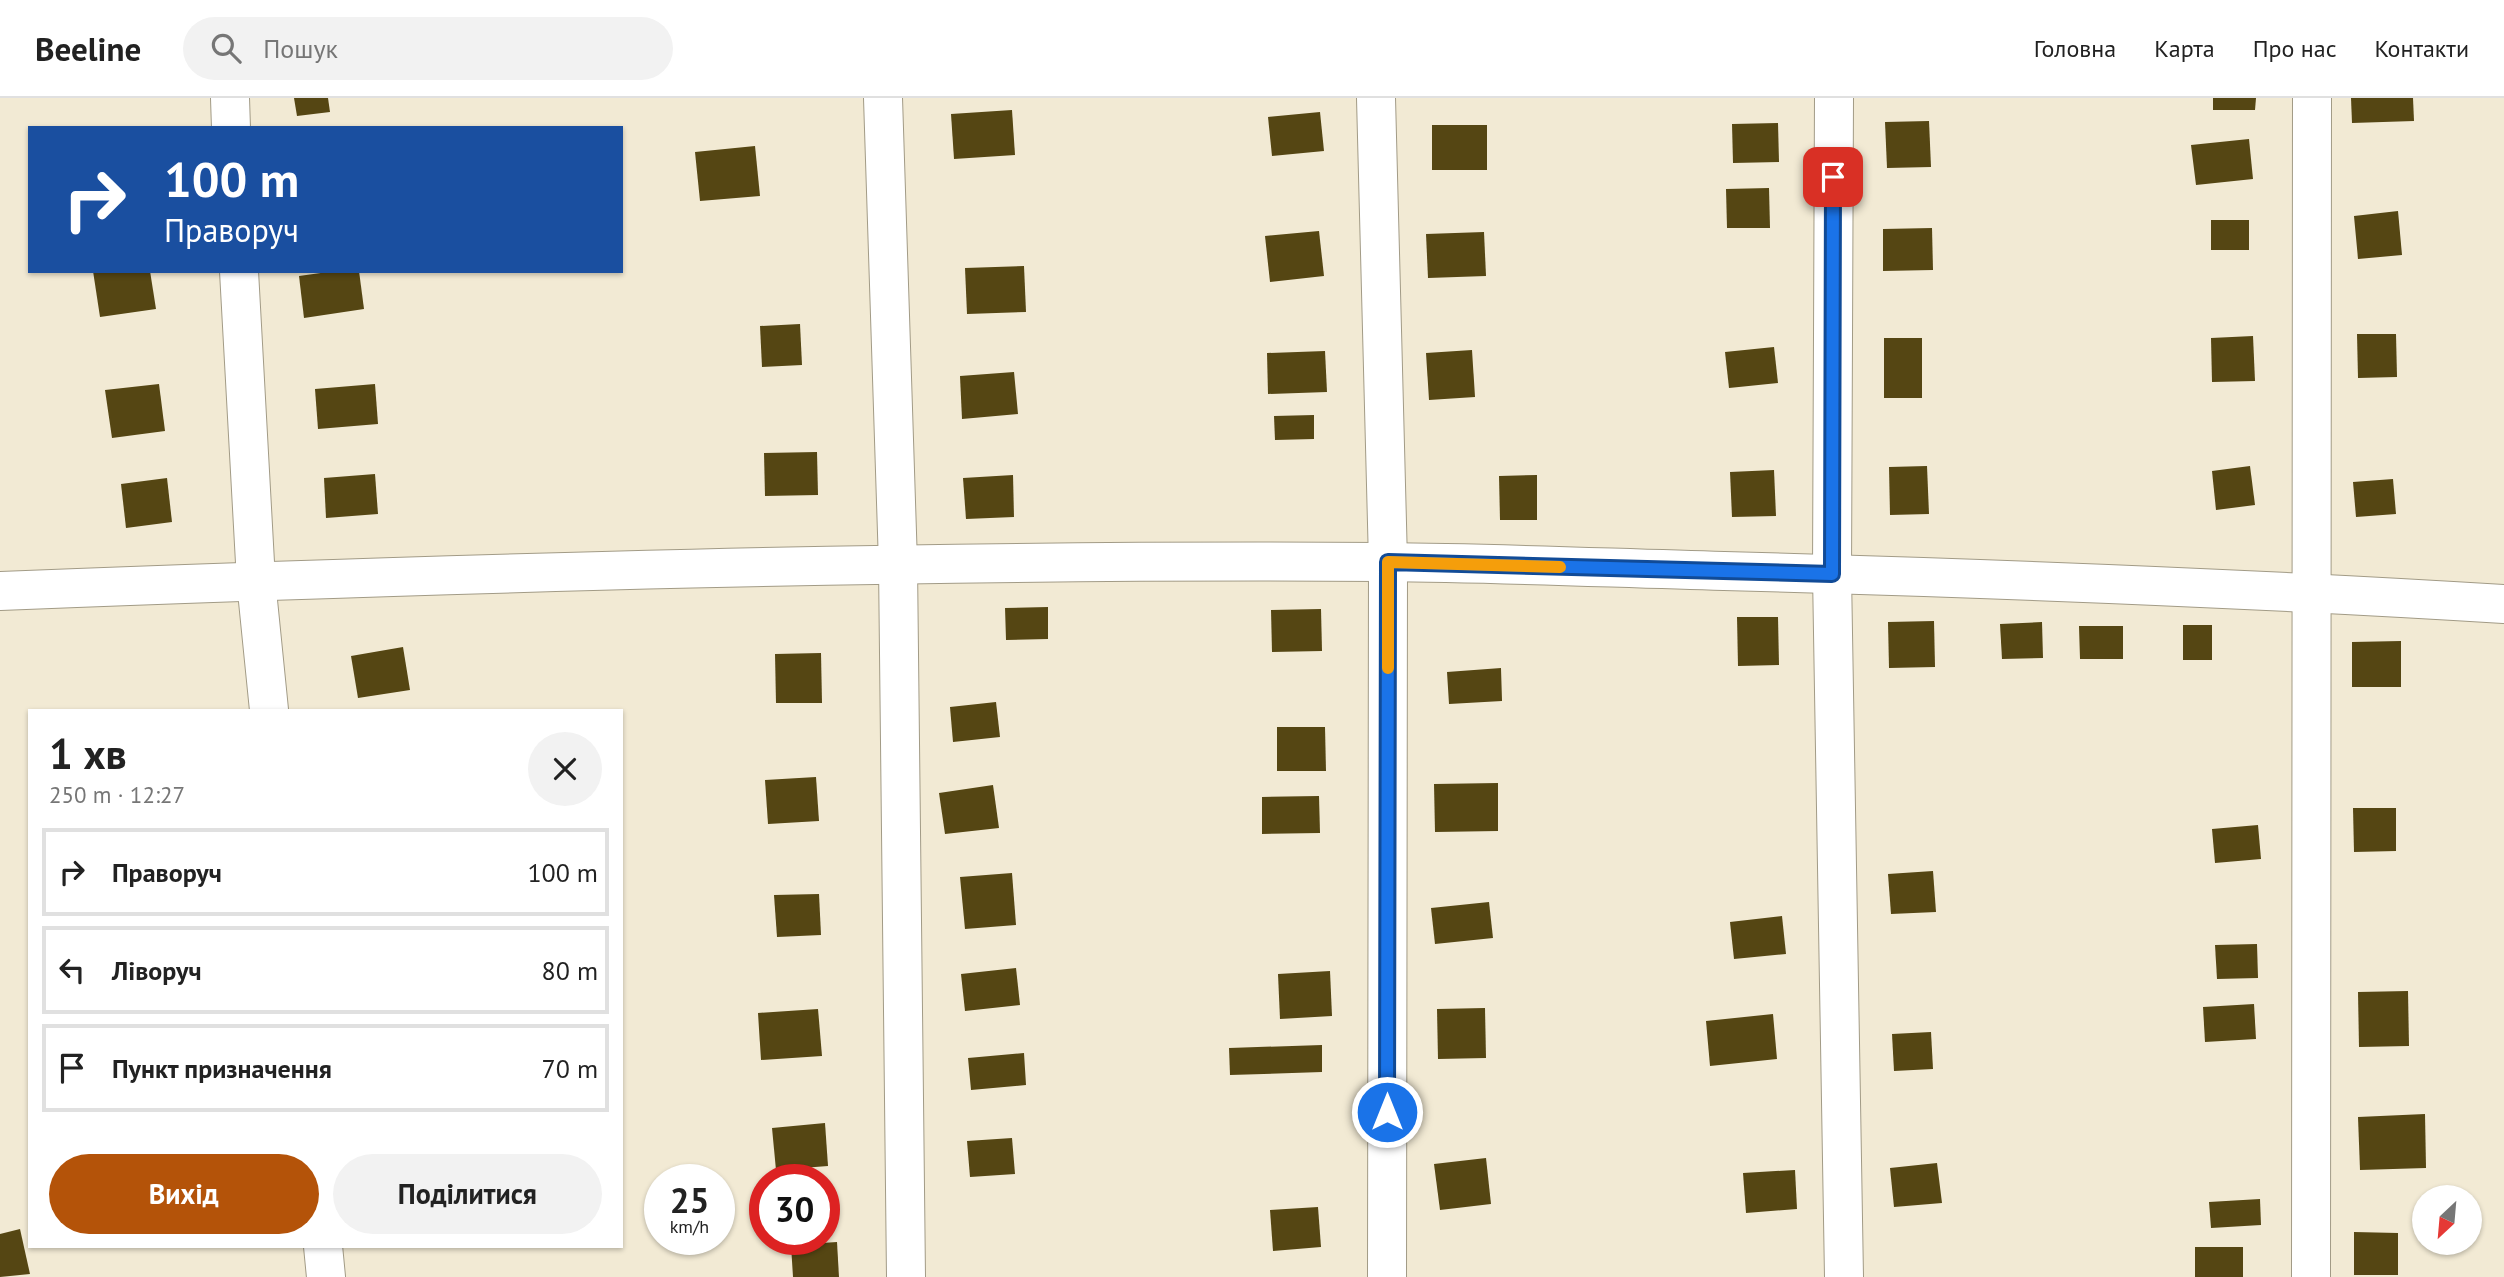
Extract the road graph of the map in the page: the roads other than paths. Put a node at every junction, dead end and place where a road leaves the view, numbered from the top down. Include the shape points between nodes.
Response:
1 (230, 98) edge
2 (883, 98) edge
3 (1376, 98) edge
4 (1834, 98) edge
5 (2312, 98) edge
6 (231, 126) edge
7 (239, 273) edge
8 (1388, 562) junction
9 (898, 564) junction
10 (1832, 574) junction
11 (256, 581) junction
12 (0, 591) edge
13 (2311, 592) junction
14 (2504, 604) edge
15 (269, 709) edge
16 (323, 1248) edge
17 (326, 1277) edge
18 (906, 1277) edge
19 (1387, 1277) edge
20 (1844, 1277) edge
21 (2311, 1277) edge

1 - 6 street
2 - 9 street
3 - 8 street
4 - 10 street
5 - 13 street
7 - 11 street
8 - 9 street
8 - 10 street
8 - 19 street
9 - 11 street
9 - 18 street
10 - 13 street
10 - 20 street
11 - 12 street
11 - 15 street
13 - 14 street
13 - 21 street
16 - 17 street

